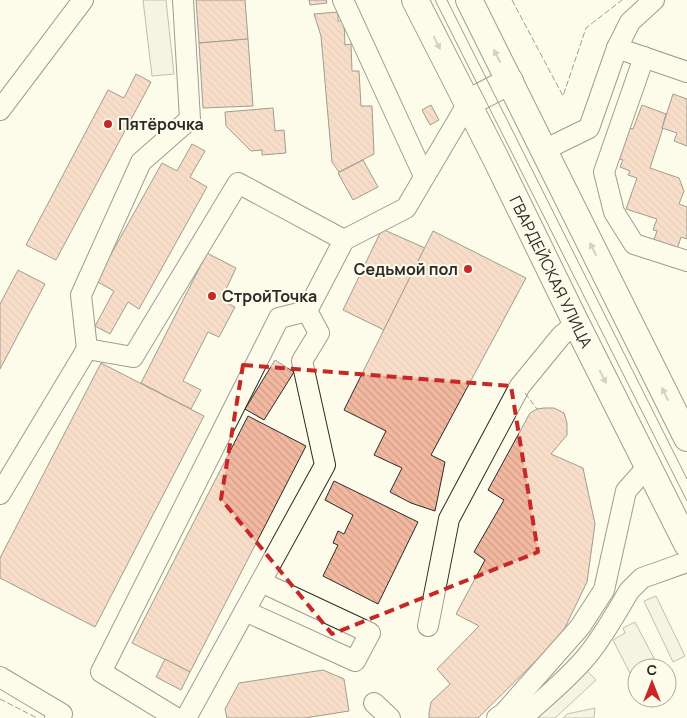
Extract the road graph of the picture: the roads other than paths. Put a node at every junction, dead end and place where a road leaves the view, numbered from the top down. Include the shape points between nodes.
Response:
1 (83, 0) edge
2 (183, 0) edge
3 (343, 0) edge
4 (415, 0) edge
5 (469, 0) edge
6 (654, 0) edge
7 (617, 48) junction
8 (644, 57) junction
9 (687, 72) edge
10 (510, 81) junction
11 (468, 103) junction
12 (0, 110) edge
13 (544, 150) junction
14 (424, 176) junction
15 (344, 240) junction
16 (687, 261) edge
17 (308, 310) junction
18 (576, 323) junction
19 (87, 349) junction
20 (687, 438) edge
21 (648, 466) junction
22 (0, 494) edge
23 (687, 544) edge
24 (687, 562) edge
25 (261, 582) junction
26 (245, 611) junction
27 (428, 626) dead end
28 (0, 677) edge
29 (374, 703) dead end
30 (62, 717) edge
31 (176, 718) edge
32 (186, 718) edge
33 (390, 718) edge
34 (498, 718) edge
35 (522, 718) edge

1 - 12 lane
2 - 19 lane via 190,119 141,162 81,295
3 - 14 lane
4 -> 11 main road, ГВАРДЕЙСКАЯ УЛИЦА
10 -> 5 main road
6 - 7 lane via 630,22
7 - 8 lane
7 - 13 lane via 589,128
8 - 9 lane
8 - 16 lane via 604,172 614,212 634,244
10 - 11 main road
10 - 13 main road
11 - 14 lane
11 - 18 main road, ГВАРДЕЙСКАЯ УЛИЦА
20 -> 13 main road
14 - 15 lane via 406,208
15 - 17 lane
15 - 19 lane via 238,183 133,357
17 - 25 lane via 319,333 302,361 325,464
17 - 31 lane via 278,318 101,672
18 -> 21 main road, ГВАРДЕЙСКАЯ УЛИЦА
18 - 27 lane via 561,336 520,386 449,519
19 - 22 lane
21 - 23 main road, ГВАРДЕЙСКАЯ УЛИЦА
21 - 34 lane via 626,491 604,590 580,627
24 - 35 lane via 642,578 629,591 587,656
25 - 26 lane
25 - 26 lane via 370,633 355,661
26 - 32 lane
28 - 30 lane
29 - 33 lane

